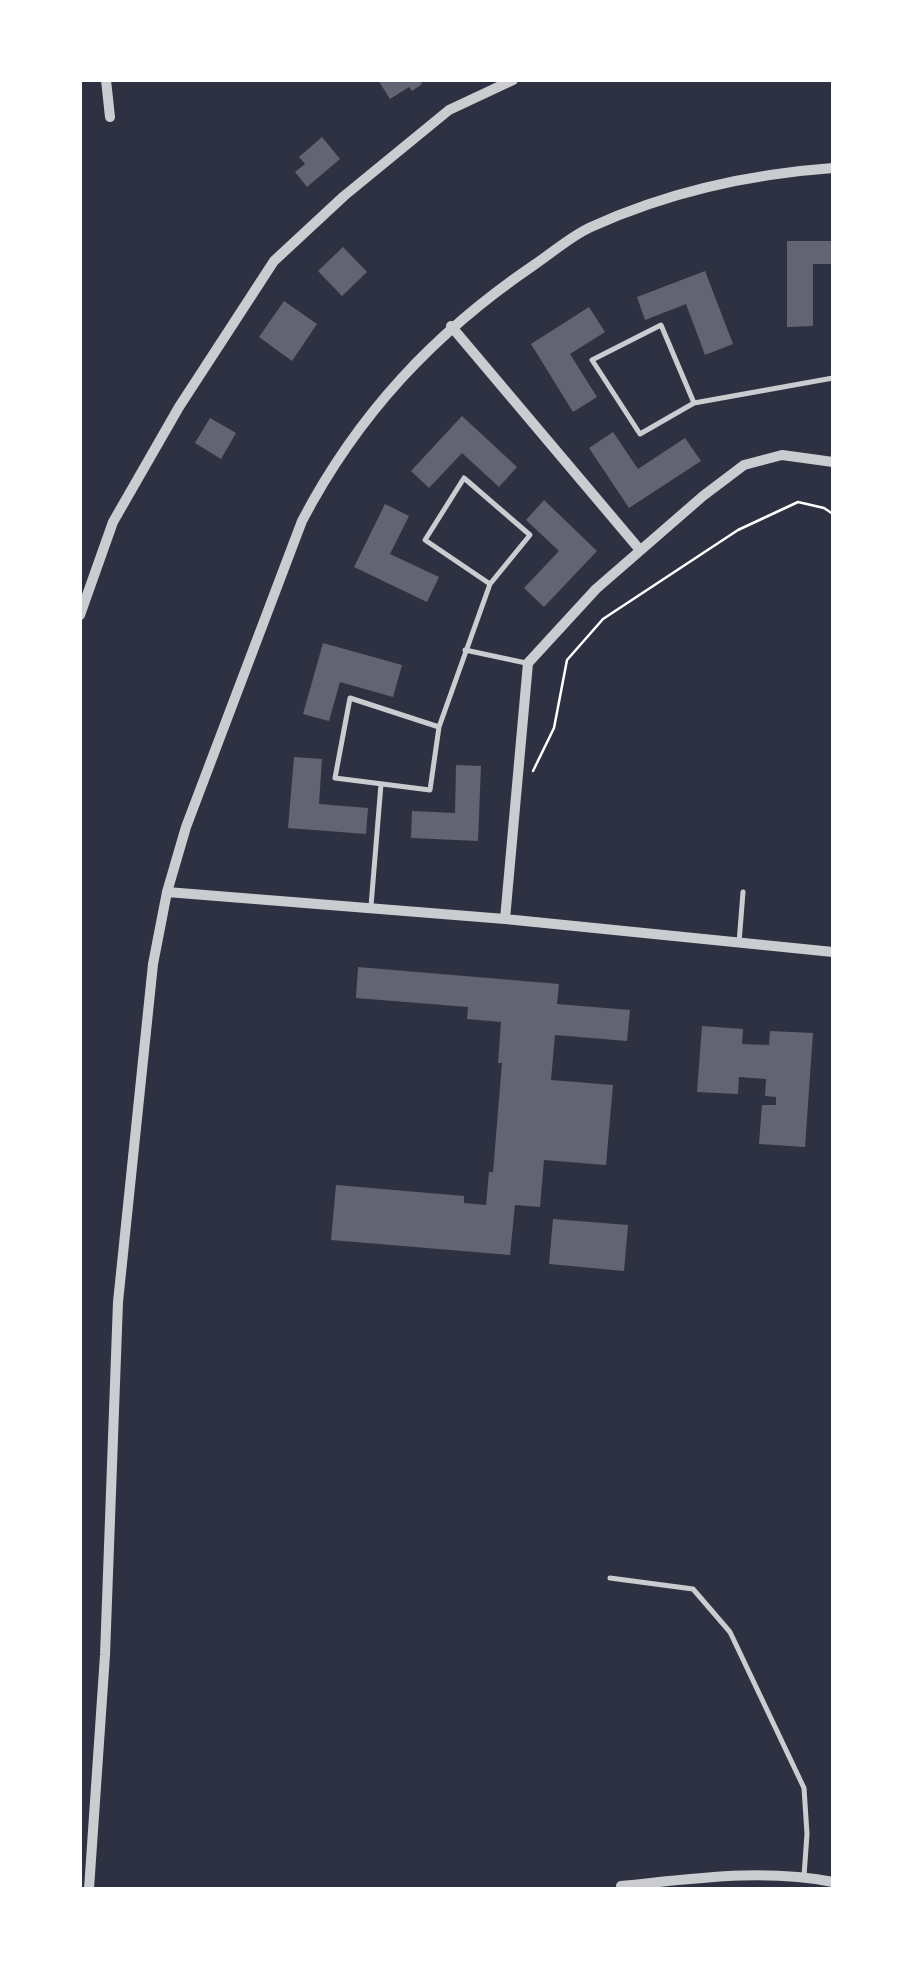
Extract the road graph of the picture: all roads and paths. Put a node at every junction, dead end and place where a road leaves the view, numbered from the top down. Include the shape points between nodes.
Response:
1 (106, 80) edge
2 (513, 80) edge
3 (110, 117) dead end
4 (833, 168) edge
5 (452, 326) junction
6 (833, 378) edge
7 (694, 403) junction
8 (833, 462) edge
9 (833, 514) edge
10 (640, 550) junction
11 (490, 584) junction
12 (80, 616) edge
13 (466, 650) junction
14 (528, 663) junction
15 (439, 727) junction
16 (530, 776) dead end
17 (382, 784) junction
18 (167, 892) junction
19 (743, 892) dead end
20 (371, 908) junction
21 (505, 918) junction
22 (739, 943) junction
23 (833, 952) edge
24 (610, 1578) dead end
25 (804, 1876) junction
26 (833, 1882) edge
27 (621, 1886) dead end
28 (89, 1889) edge

1 - 3 street
2 - 12 street via 449,110 274,261 113,522
4 - 5 street via 768,173 682,192 588,228
5 - 10 street
5 - 18 street via 365,421 302,521
6 - 7 lane
7 - 7 lane via 640,434 592,360 661,325
8 - 10 street via 782,455 744,465
9 - 16 path via 798,502 738,530 603,619 568,660 554,728
10 - 14 street
11 - 11 lane via 530,534 464,478 425,540
11 - 13 lane
13 - 14 lane
13 - 15 lane
14 - 21 street
15 - 17 lane via 430,790
15 - 17 lane via 350,698 335,778
17 - 20 lane
18 - 20 street
18 - 28 street via 152,964 118,1302
19 - 22 lane
20 - 21 street
21 - 22 street
22 - 23 street
24 - 25 lane via 693,1589 730,1632 804,1788
25 - 26 street
25 - 27 street

